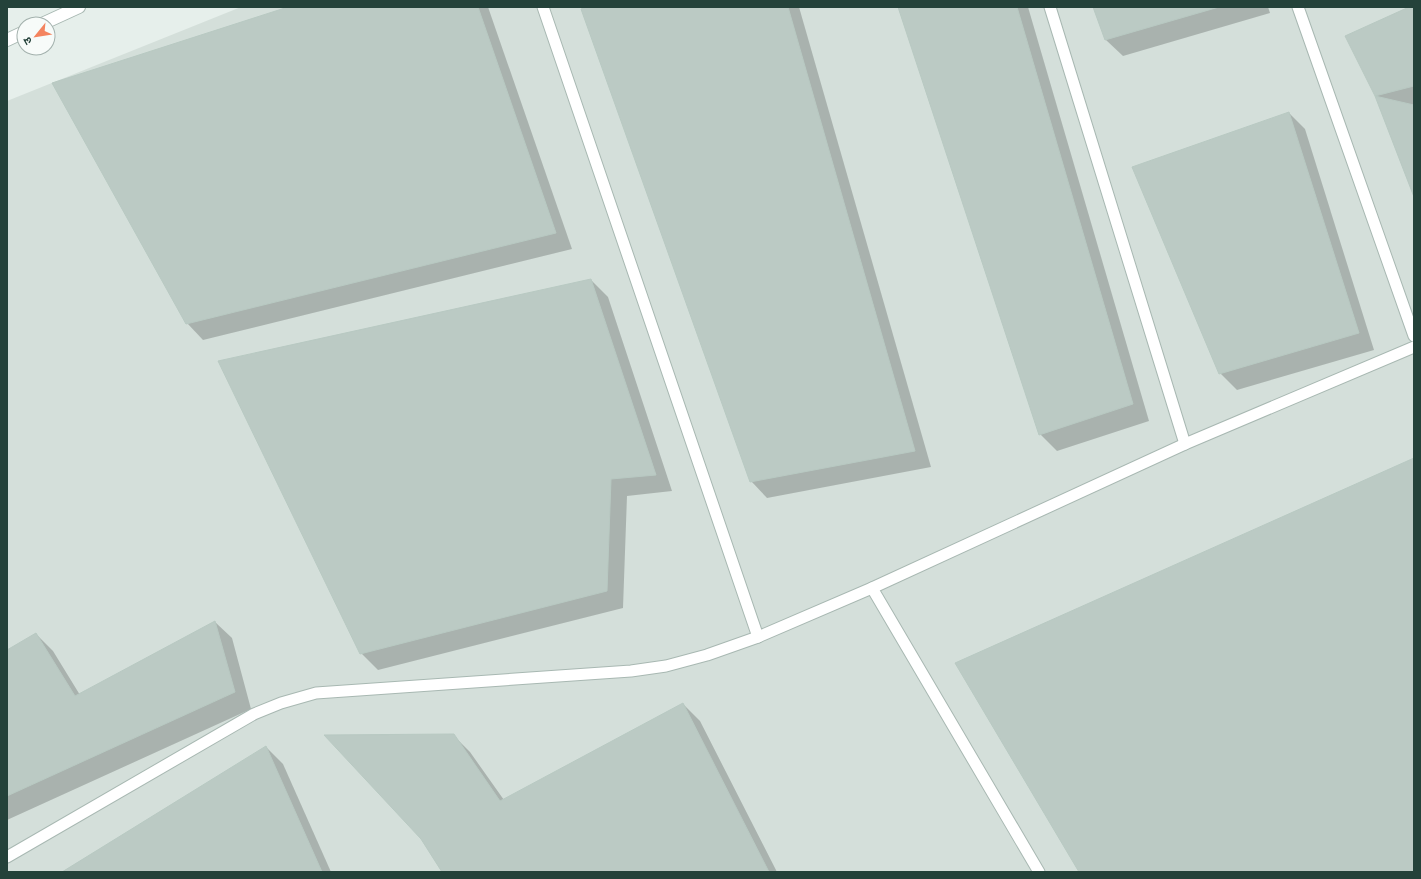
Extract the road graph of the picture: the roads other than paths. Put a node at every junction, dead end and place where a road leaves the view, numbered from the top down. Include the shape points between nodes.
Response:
1 (79, 7) edge
2 (543, 7) edge
3 (1050, 7) edge
4 (1298, 7) edge
5 (56, 18) edge
6 (1414, 336) edge
7 (1414, 347) edge
8 (1185, 444) junction
9 (872, 588) junction
10 (758, 637) junction
11 (7, 857) edge
12 (1039, 872) edge

1 - 5 street
2 - 10 lane
3 - 8 lane
4 - 6 lane
7 - 8 lane
8 - 9 lane
9 - 10 lane
9 - 12 lane
10 - 11 lane via 666,666 631,671 316,693 280,703 254,714

